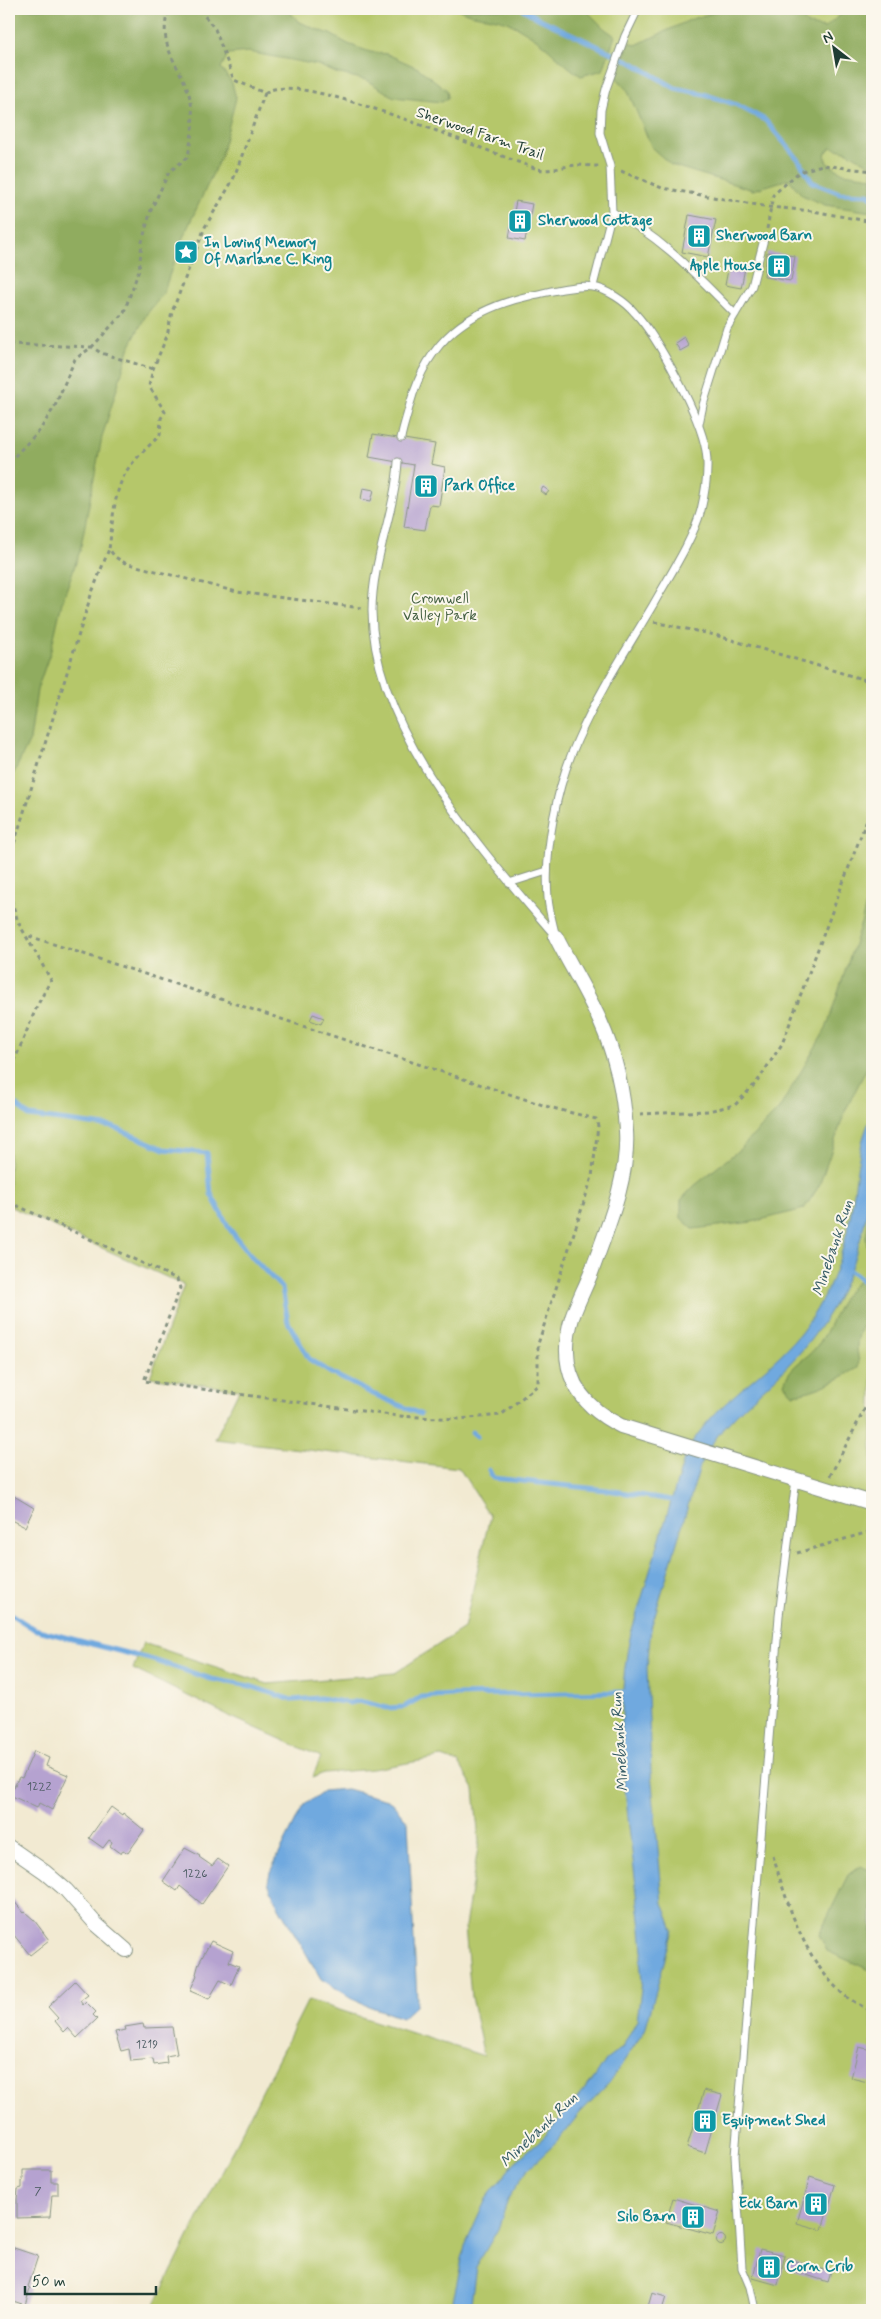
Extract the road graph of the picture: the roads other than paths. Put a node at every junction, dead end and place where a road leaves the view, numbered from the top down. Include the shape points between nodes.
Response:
1 (638, 9) edge
2 (612, 212) junction
3 (764, 239) road end
4 (593, 286) junction
5 (735, 314) junction
6 (699, 424) junction
7 (401, 438) dead end
8 (398, 462) dead end
9 (547, 871) junction
10 (509, 882) junction
11 (556, 937) junction
12 (796, 1479) junction
13 (872, 1504) edge
14 (9, 1847) edge
15 (126, 1950) dead end
16 (755, 2310) edge

1 - 2 lane via 610,75 601,110 600,133 610,166
2 - 4 lane
2 - 5 lane via 654,236
3 - 5 lane via 752,286
4 - 6 lane via 616,297 634,311 647,328
4 - 7 lane via 555,290 499,304 470,318 448,335 429,357 416,380
5 - 6 lane via 727,328
6 - 9 lane via 706,452 700,512 681,556 576,742 552,827
8 - 10 lane via 372,609 373,639 383,681 400,725 425,770
9 - 10 lane
9 - 11 lane via 548,900
10 - 11 lane
11 - 12 street via 600,1021 615,1066 626,1132 624,1166 617,1194 590,1276 572,1318 567,1343 567,1363 572,1380 593,1410 621,1426
12 - 13 street
12 - 16 lane via 779,1616 736,2156 742,2268
14 - 15 street via 66,1890 96,1924

